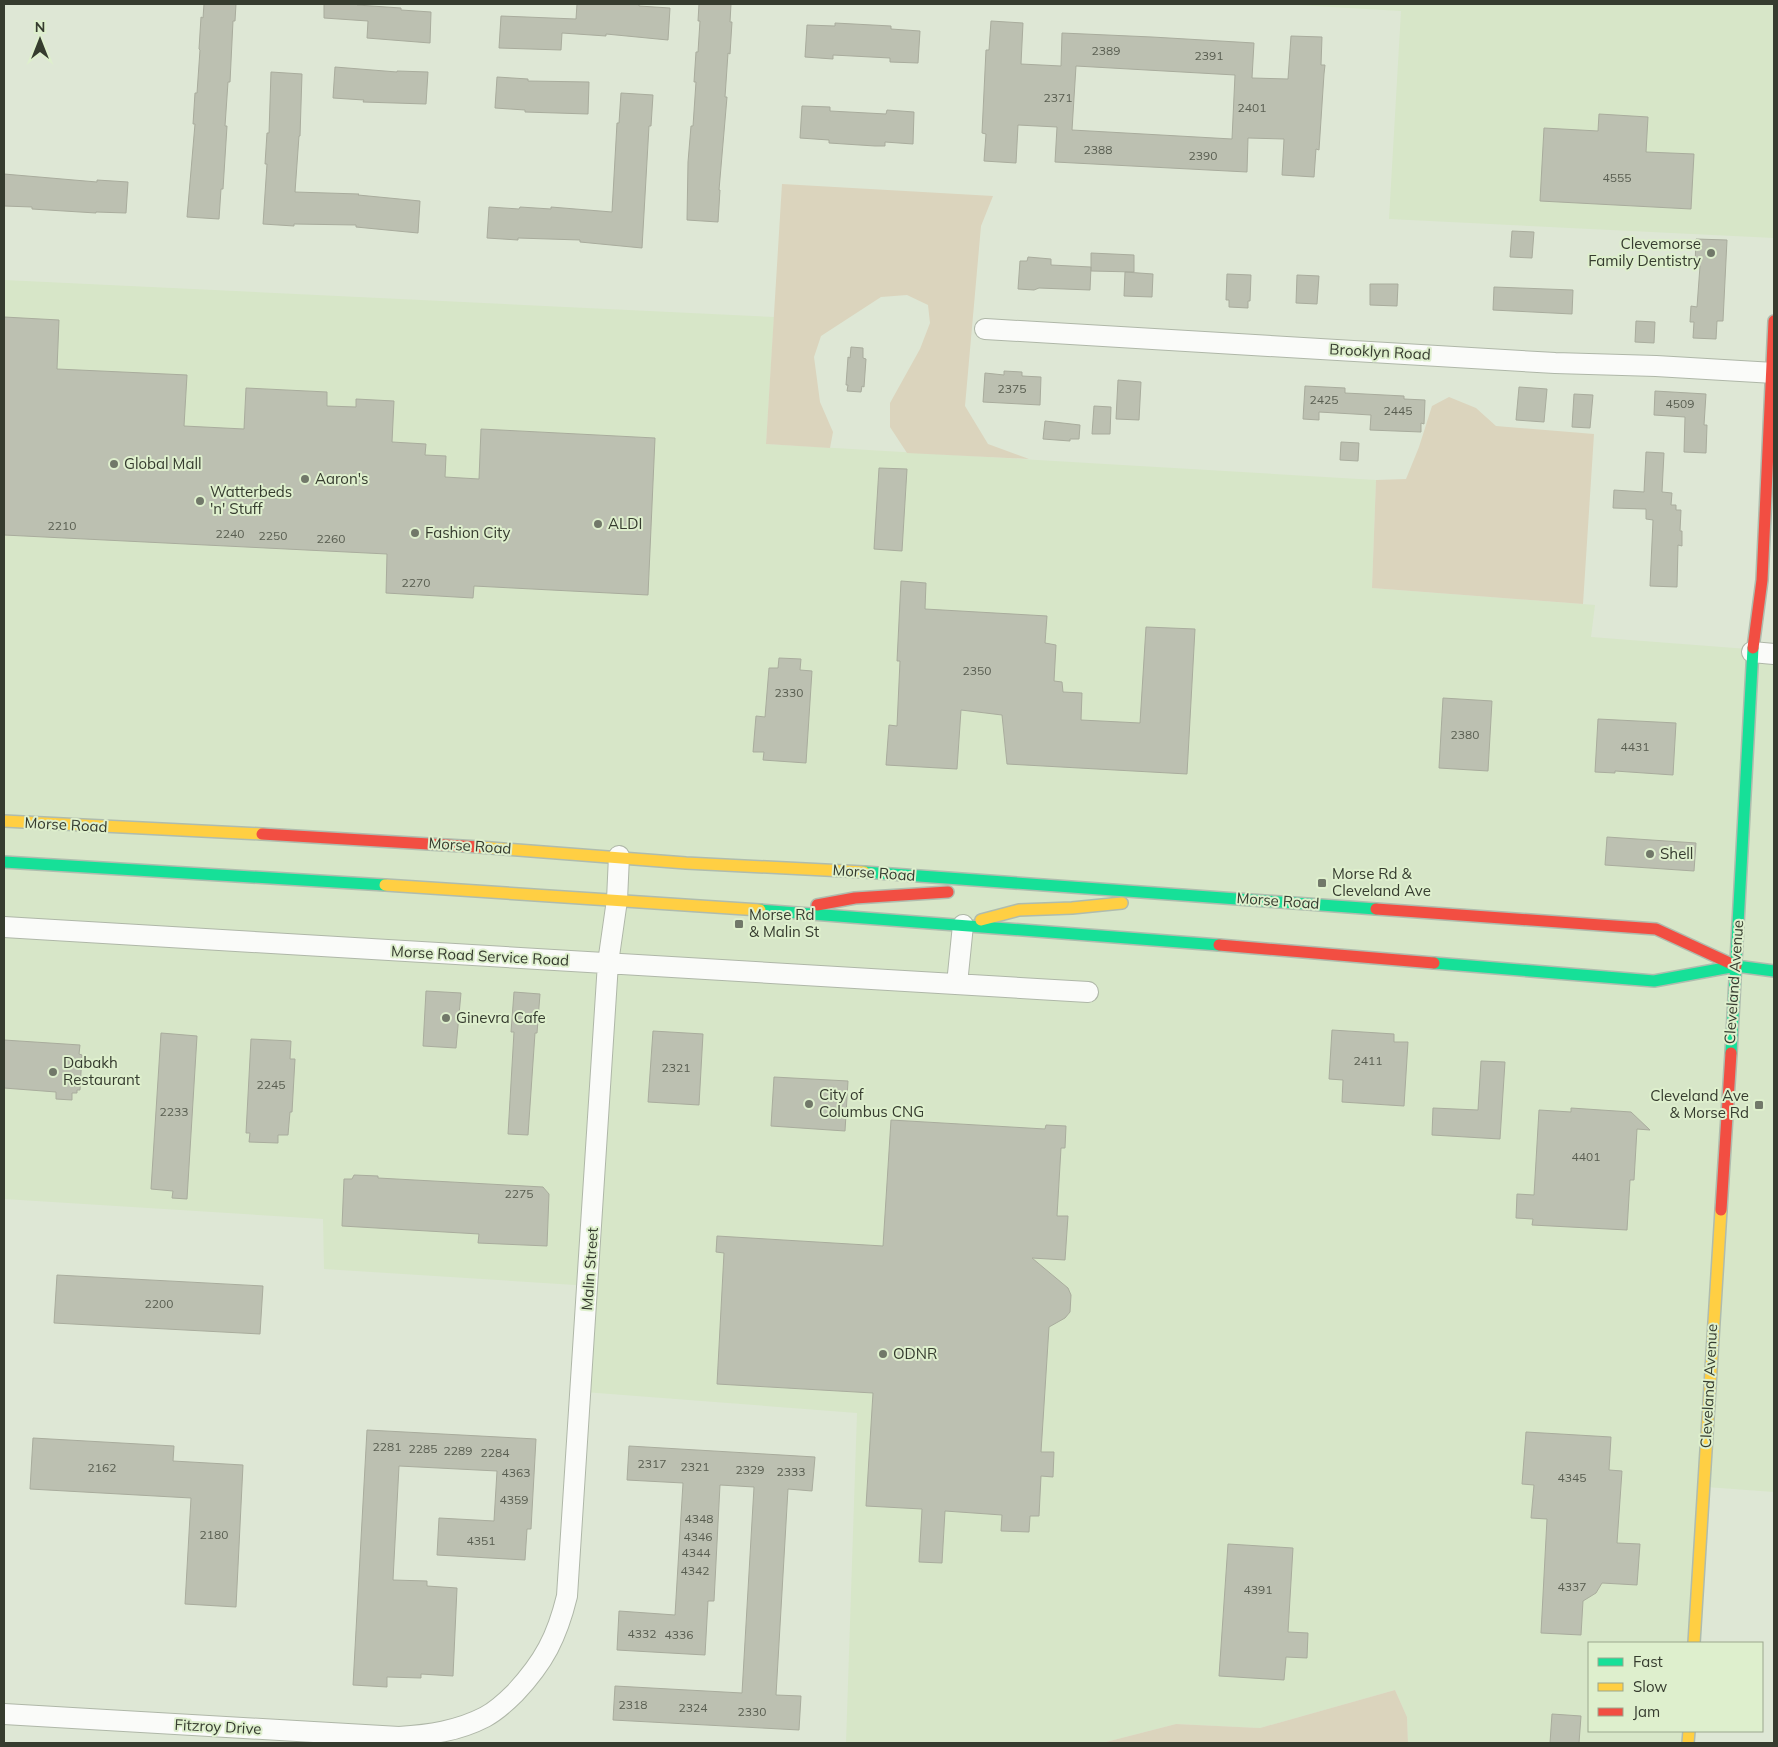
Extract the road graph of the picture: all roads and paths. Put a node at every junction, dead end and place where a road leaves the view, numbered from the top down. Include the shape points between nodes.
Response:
1 (1774, 321) edge
2 (986, 329) dead end
3 (1773, 372) edge
4 (1752, 652) junction
5 (1774, 654) edge
6 (4, 821) edge
7 (619, 856) junction
8 (4, 862) edge
9 (969, 879) junction
10 (1195, 896) junction
11 (617, 900) junction
12 (781, 912) junction
13 (963, 925) junction
14 (4, 927) edge
15 (608, 963) junction
16 (1736, 966) junction
17 (1774, 971) edge
18 (957, 984) junction
19 (1088, 992) dead end
20 (1694, 1642) edge
21 (533, 1674) joint
22 (4, 1714) edge

1 - 3 main road, Cleveland Avenue
2 - 3 street, Brooklyn Road via 1564,364
3 - 4 main road, Cleveland Avenue via 1762,580
4 - 5 street
4 - 16 main road, Cleveland Avenue
6 - 7 main road, Morse Road
7 - 9 main road, Morse Road via 686,863
7 - 11 street, Malin Street
8 - 11 main road, Morse Road
9 - 10 main road, Morse Road
9 - 12 main road via 948,892 855,898
10 - 13 main road via 1019,910
10 - 16 main road, Morse Road via 1656,929
11 - 12 main road, Morse Road
11 - 15 street, Malin Street
12 - 13 main road, Morse Road
13 - 16 main road, Morse Road via 1654,981
13 - 18 street
14 - 15 street, Morse Road Service Road
15 - 18 street, Morse Road Service Road
15 - 21 street, Malin Street via 568,1596 561,1622
16 - 17 main road, Morse Road
16 - 20 main road, Cleveland Avenue
18 - 19 street, Morse Road Service Road
21 - 22 street, Fitzroy Drive via 486,1717 425,1736

